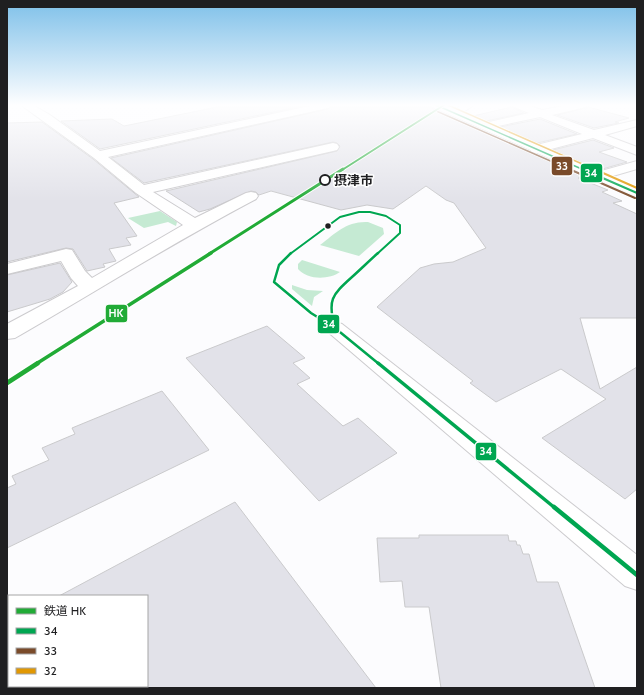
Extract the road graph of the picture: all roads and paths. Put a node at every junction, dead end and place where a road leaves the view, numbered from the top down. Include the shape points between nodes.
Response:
1 (74, 137) edge
2 (179, 137) edge
3 (510, 137) edge
4 (580, 137) edge
5 (602, 137) edge
6 (304, 139) dead end
7 (536, 149) junction
8 (637, 151) edge
9 (249, 152) dead end
10 (98, 155) junction
11 (264, 162) junction
12 (637, 165) edge
13 (599, 176) junction
14 (141, 190) junction
15 (637, 193) edge
16 (251, 196) dead end
17 (194, 225) junction
18 (7, 269) edge
19 (90, 287) junction
20 (335, 328) dead end
21 (7, 333) edge
22 (637, 575) edge

1 - 10 street
2 - 10 street
3 - 7 street
4 - 7 street
5 - 8 street
6 - 11 street via 328,148
7 - 13 street
9 - 11 street
10 - 14 street
11 - 14 street
12 - 13 street
13 - 15 street
14 - 17 street
16 - 17 street
17 - 19 street
18 - 19 street via 66,254 78,274
19 - 21 street
20 - 22 street

